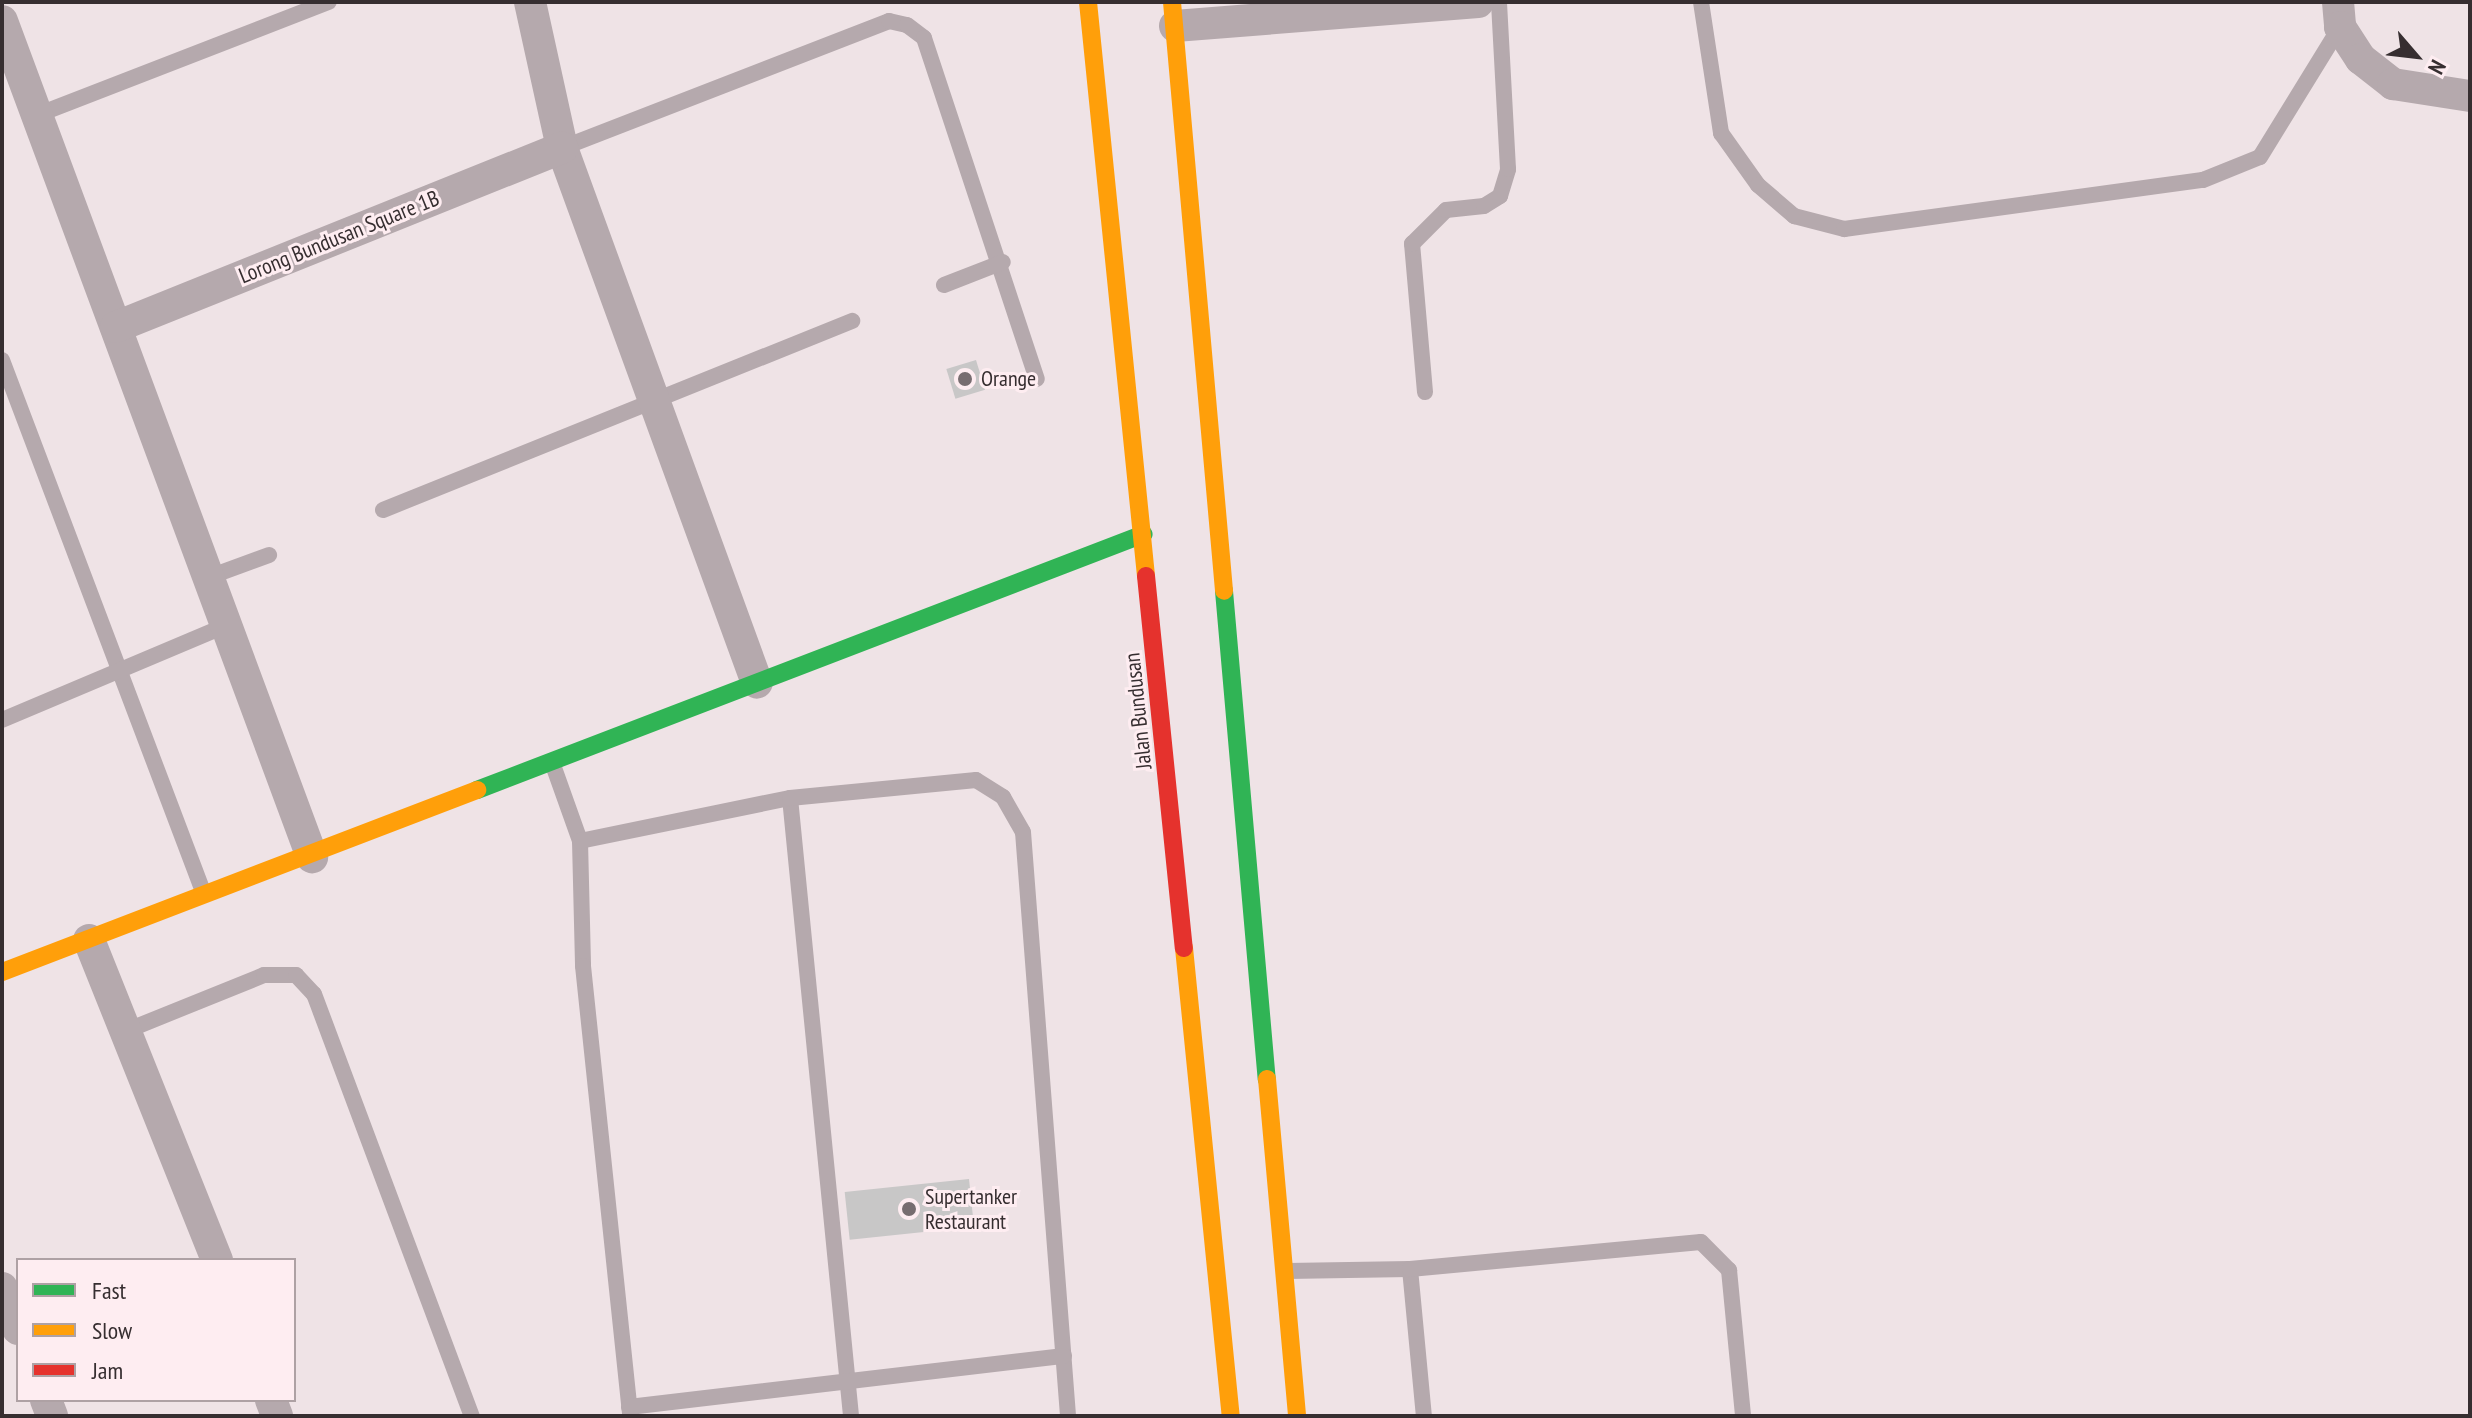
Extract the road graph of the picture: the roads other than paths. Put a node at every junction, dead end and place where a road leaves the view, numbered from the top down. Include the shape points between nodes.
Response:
1 (329, 2) edge
2 (530, 2) edge
3 (1088, 2) edge
4 (1478, 2) edge
5 (1499, 2) edge
6 (1701, 2) edge
7 (1173, 14) edge
8 (2339, 14) edge
9 (2, 21) edge
10 (2470, 96) edge
11 (37, 115) junction
12 (562, 148) junction
13 (1003, 262) junction
14 (944, 285) dead end
15 (852, 321) dead end
16 (116, 327) junction
17 (2, 360) edge
18 (1037, 379) dead end
19 (1425, 392) dead end
20 (651, 399) junction
21 (383, 510) dead end
22 (1144, 534) junction
23 (269, 555) dead end
24 (209, 577) junction
25 (227, 625) junction
26 (120, 669) junction
27 (757, 683) junction
28 (2, 720) edge
29 (553, 765) junction
30 (790, 798) junction
31 (580, 841) junction
32 (312, 857) junction
33 (205, 897) junction
34 (89, 940) junction
35 (2, 972) edge
36 (128, 1030) junction
37 (216, 1258) edge
38 (1410, 1269) junction
39 (1286, 1271) junction
40 (2, 1288) edge
41 (16, 1324) edge
42 (1064, 1356) junction
43 (848, 1382) junction
44 (629, 1412) edge
45 (472, 1416) edge
46 (851, 1416) edge
47 (1068, 1416) edge
48 (1231, 1416) edge
49 (1297, 1416) edge
50 (1424, 1416) edge
51 (1743, 1416) edge

1 - 11 lane
2 - 12 street
3 - 22 main road, Jalan Bundusan
4 - 7 street
5 - 19 lane via 1508,169 1500,196 1446,210 1412,244
6 - 8 lane via 1721,133 1758,185 1794,216 1844,229 2203,180 2260,157
7 - 39 main road
8 - 10 street via 2361,59 2393,84
9 - 11 street
11 - 16 street
12 - 13 lane via 889,21 907,25 924,38
12 - 16 street, Lorong Bundusan Square 1B
12 - 20 street
13 - 14 lane
13 - 18 lane
15 - 20 lane
16 - 24 street
17 - 26 lane
20 - 21 lane
20 - 27 street
22 - 27 main road
22 - 48 main road, Jalan Bundusan
23 - 24 lane
24 - 25 street
25 - 26 lane
25 - 32 street
26 - 28 lane
26 - 33 lane
27 - 29 main road
29 - 31 lane
29 - 32 main road
30 - 31 lane
30 - 42 lane via 976,780 1003,797 1023,832
30 - 43 lane
31 - 44 lane via 583,966
32 - 33 main road
33 - 34 main road
34 - 35 main road
34 - 36 street
36 - 37 street
36 - 45 lane via 264,975 296,975 314,994
38 - 39 lane
38 - 50 lane
38 - 51 lane via 1701,1242 1729,1270
39 - 49 main road
40 - 41 street
42 - 43 lane
42 - 47 lane
43 - 44 lane
43 - 46 lane

